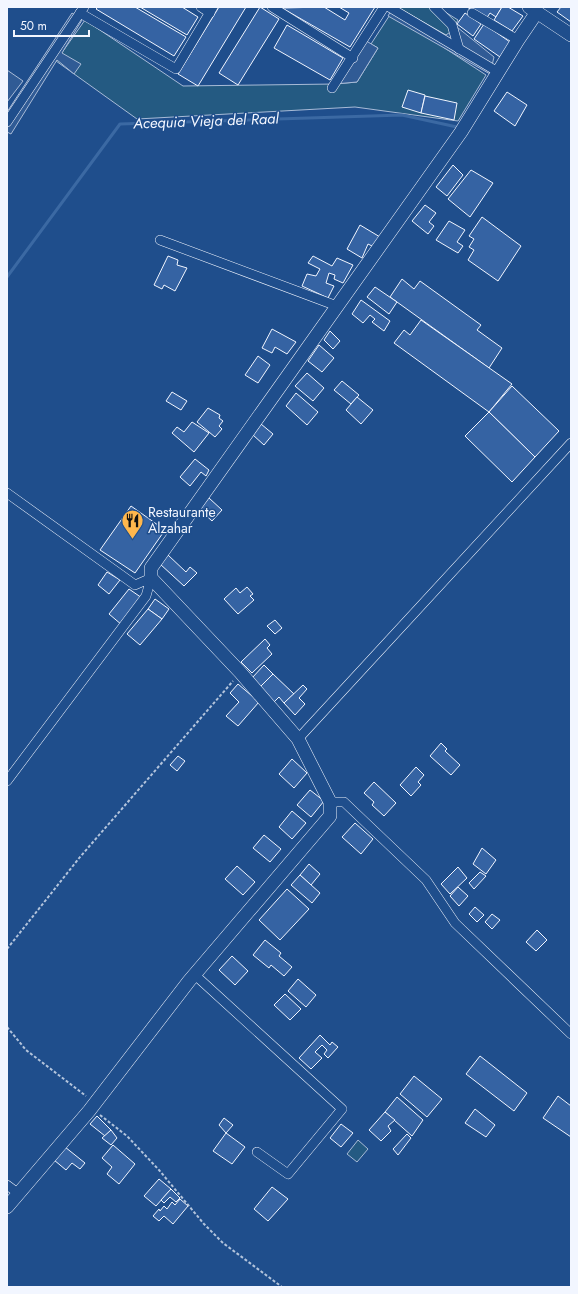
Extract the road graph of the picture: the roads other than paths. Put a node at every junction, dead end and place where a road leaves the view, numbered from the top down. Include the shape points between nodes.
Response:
1 (201, 7) edge
2 (272, 7) edge
3 (384, 7) edge
4 (389, 7) edge
5 (434, 7) edge
6 (82, 10) edge
7 (212, 10) edge
8 (533, 10) edge
9 (472, 13) dead end
10 (571, 35) edge
11 (518, 40) junction
12 (459, 49) junction
13 (352, 58) junction
14 (498, 72) junction
15 (332, 88) dead end
16 (7, 122) edge
17 (160, 240) dead end
18 (337, 306) junction
19 (571, 443) edge
20 (7, 493) edge
21 (152, 578) junction
22 (298, 739) junction
23 (7, 781) edge
24 (330, 802) junction
25 (195, 975) junction
26 (571, 1034) edge
27 (257, 1152) dead end
28 (7, 1185) edge
29 (19, 1194) junction
30 (7, 1207) edge

1 - 7 street
2 - 13 street
3 - 13 street
4 - 12 street
5 - 12 street via 452,25
6 - 7 street via 176,69
6 - 16 street
8 - 10 main road
8 - 11 main road
9 - 11 street
11 - 14 main road
12 - 14 street
13 - 15 street
14 - 18 main road via 461,132
17 - 18 street
18 - 21 main road via 151,568
19 - 22 street
20 - 21 street via 135,585
21 - 22 main road via 240,672
21 - 23 street via 146,596
22 - 24 main road
24 - 25 main road via 330,816
24 - 26 street via 344,802 420,875 455,923
25 - 27 street via 342,1109 288,1174
25 - 29 main road
28 - 29 street
29 - 30 main road

